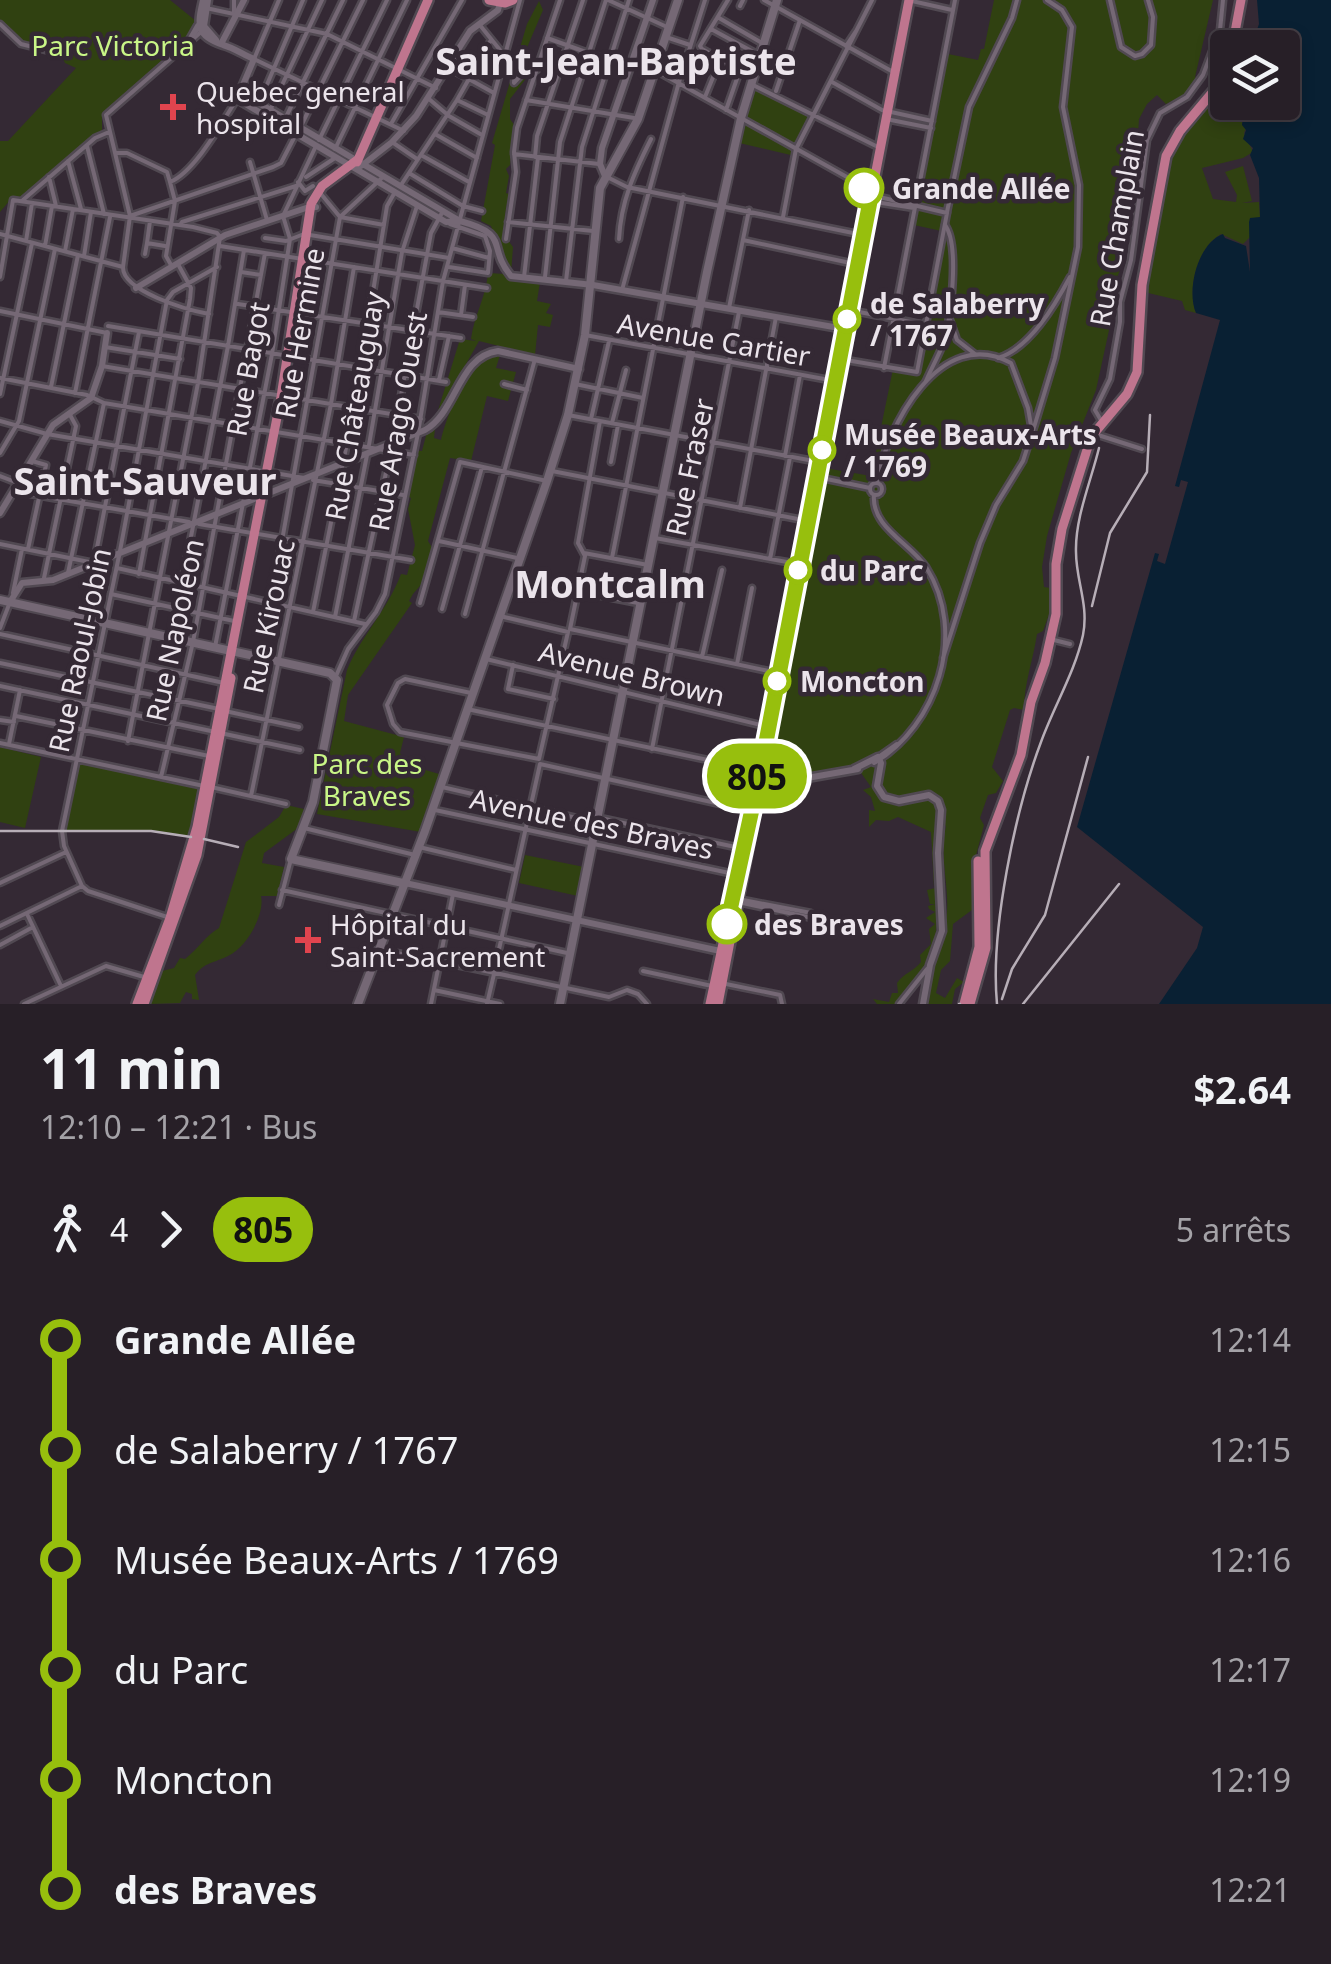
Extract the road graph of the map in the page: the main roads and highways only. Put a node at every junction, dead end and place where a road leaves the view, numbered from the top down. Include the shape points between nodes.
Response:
1 (428, 0) edge
2 (489, 0) edge
3 (517, 0) edge
4 (678, 0) edge
5 (908, 0) edge
6 (1242, 0) edge
7 (776, 3) edge
8 (1236, 30) edge
9 (1210, 96) edge
10 (356, 165) junction
11 (313, 207) junction
12 (243, 596) junction
13 (8, 599) edge
14 (233, 652) junction
15 (222, 710) junction
16 (217, 732) junction
17 (208, 787) junction
18 (404, 883) junction
19 (718, 984) junction
20 (968, 1000) edge
21 (141, 1004) edge
22 (358, 1004) edge
23 (560, 1004) edge
24 (710, 1004) edge
25 (718, 1004) edge

1 - 10 main road
2 - 3 main road
4 - 18 main road via 638,119 597,202 585,335 547,482
5 - 19 main road
6 - 8 main road
7 - 23 main road via 741,118 700,304
9 - 20 main road via 1166,156 1142,285 1137,372 1094,433 1060,542 1050,639 1021,755 985,851 986,938
10 - 11 main road
10 - 11 main road via 320,188
11 - 12 main road
12 - 14 main road
12 - 14 main road
13 - 14 main road
14 - 15 main road
14 - 15 main road
14 - 18 main road via 336,676 312,802 291,859
15 - 16 main road
16 - 17 main road
16 - 17 main road
17 - 21 main road via 196,861
18 - 22 main road
19 - 24 main road
19 - 25 main road

